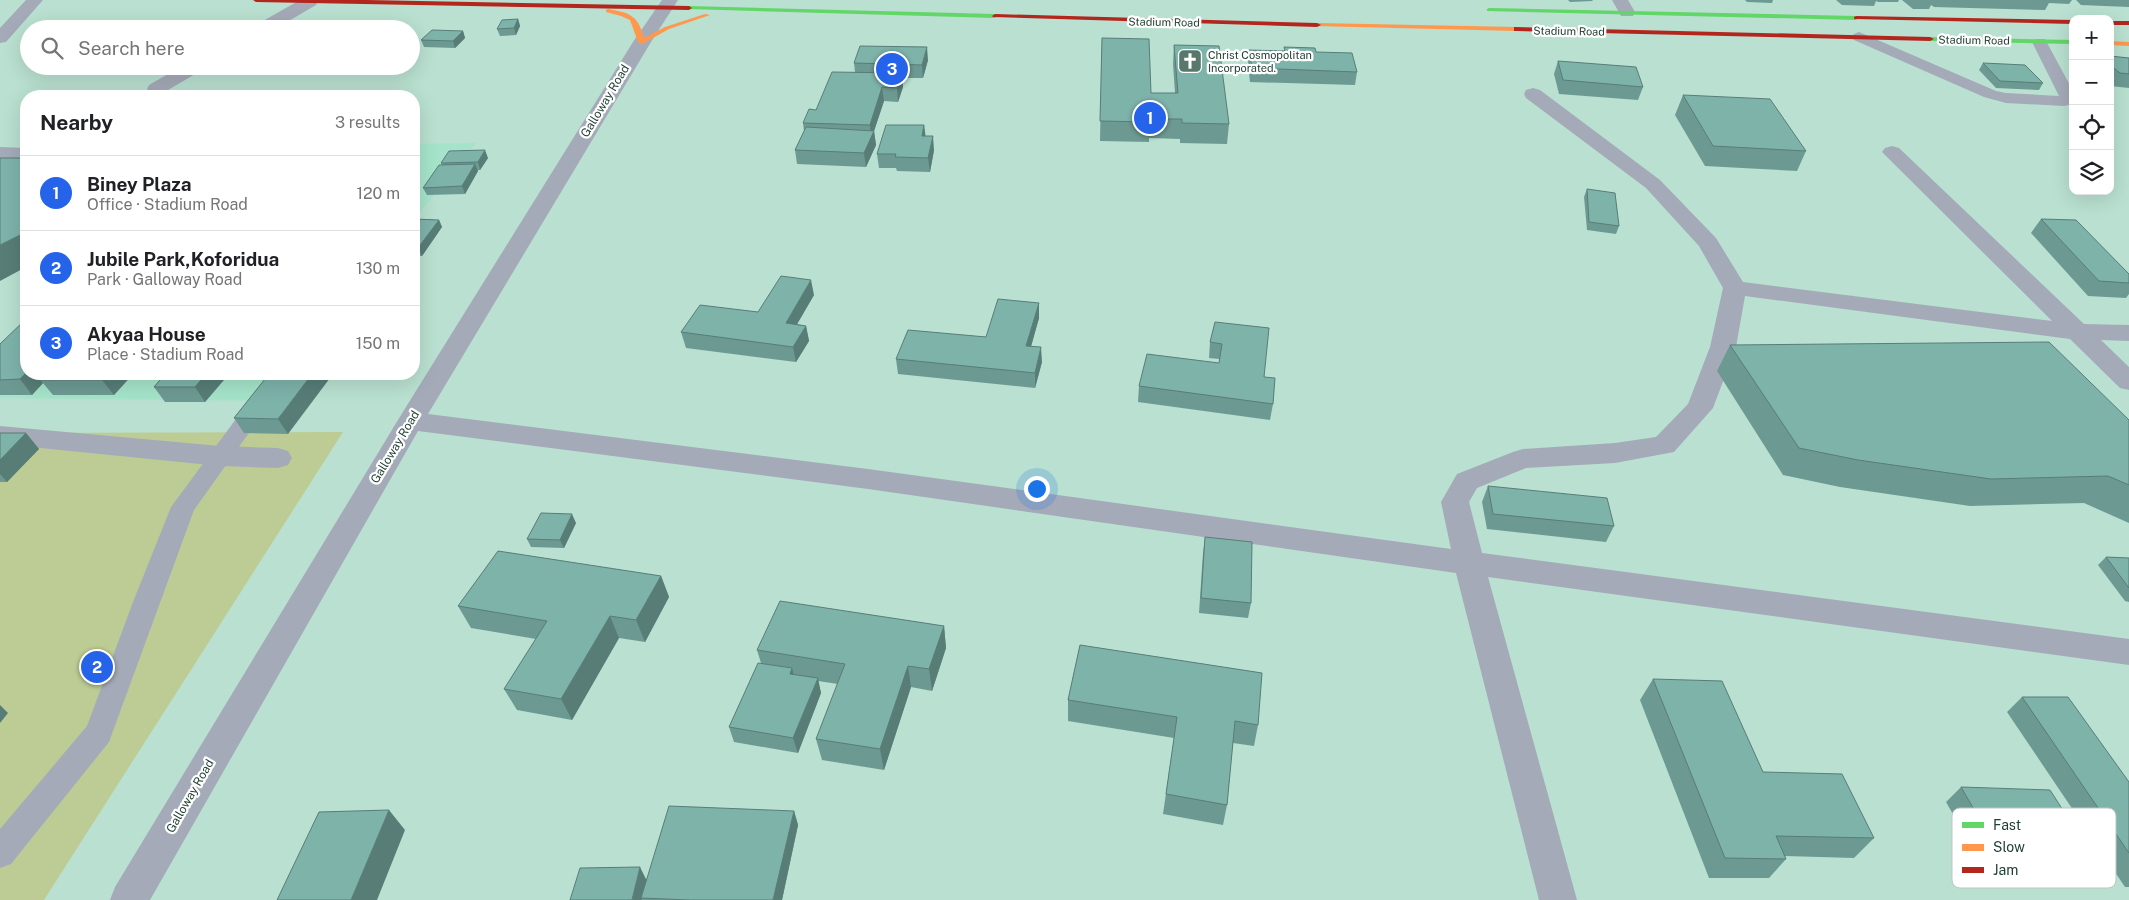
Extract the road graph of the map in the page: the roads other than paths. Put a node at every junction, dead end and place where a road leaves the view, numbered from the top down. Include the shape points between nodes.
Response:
1 (35, 0) edge
2 (256, 0) edge
3 (310, 1) junction
4 (668, 4) edge
5 (587, 6) junction
6 (1624, 6) edge
7 (727, 9) junction
8 (1479, 10) dead end
9 (277, 20) edge
10 (2069, 22) edge
11 (2114, 23) edge
12 (2129, 24) edge
13 (1859, 37) junction
14 (0, 38) edge
15 (642, 42) junction
16 (2040, 42) junction
17 (2069, 42) edge
18 (2114, 43) edge
19 (2129, 44) edge
20 (180, 75) edge
21 (156, 89) dead end
22 (1533, 94) dead end
23 (1892, 152) dead end
24 (0, 154) edge
25 (20, 154) edge
26 (1735, 288) junction
27 (2077, 332) junction
28 (2129, 333) edge
29 (276, 380) edge
30 (2129, 382) edge
31 (410, 421) junction
32 (0, 435) edge
33 (220, 456) junction
34 (278, 458) dead end
35 (1469, 563) junction
36 (2129, 652) edge
37 (0, 854) edge
38 (129, 900) edge
39 (1558, 900) edge

1 - 14 street
2 - 3 main road, Stadium Road
3 - 5 main road, Stadium Road
3 - 9 street
4 - 5 main road, Stadium Road
4 - 7 main road, Stadium Road
4 - 15 street, Galloway Road
5 - 15 main road via 630,17 639,27
6 - 8 main road, Stadium Road
6 - 10 main road, Stadium Road
7 - 13 main road, Stadium Road
7 - 15 main road via 667,28
11 - 12 main road
13 - 16 main road, Stadium Road
13 - 16 lane via 1990,94 2006,98 2069,100
15 - 31 street, Galloway Road
16 - 17 main road, Stadium Road
18 - 19 main road
20 - 21 street
22 - 26 street via 1654,184 1708,242
23 - 27 street
24 - 25 street
26 - 27 street
26 - 35 street via 1723,346 1700,408 1664,445 1615,454 1523,459 1467,481 1455,502
27 - 28 street
27 - 30 street
29 - 33 lane
31 - 35 street via 868,479
31 - 38 street, Galloway Road
32 - 33 street
33 - 34 street
33 - 37 lane via 183,507 99,733
35 - 36 street
35 - 39 street

